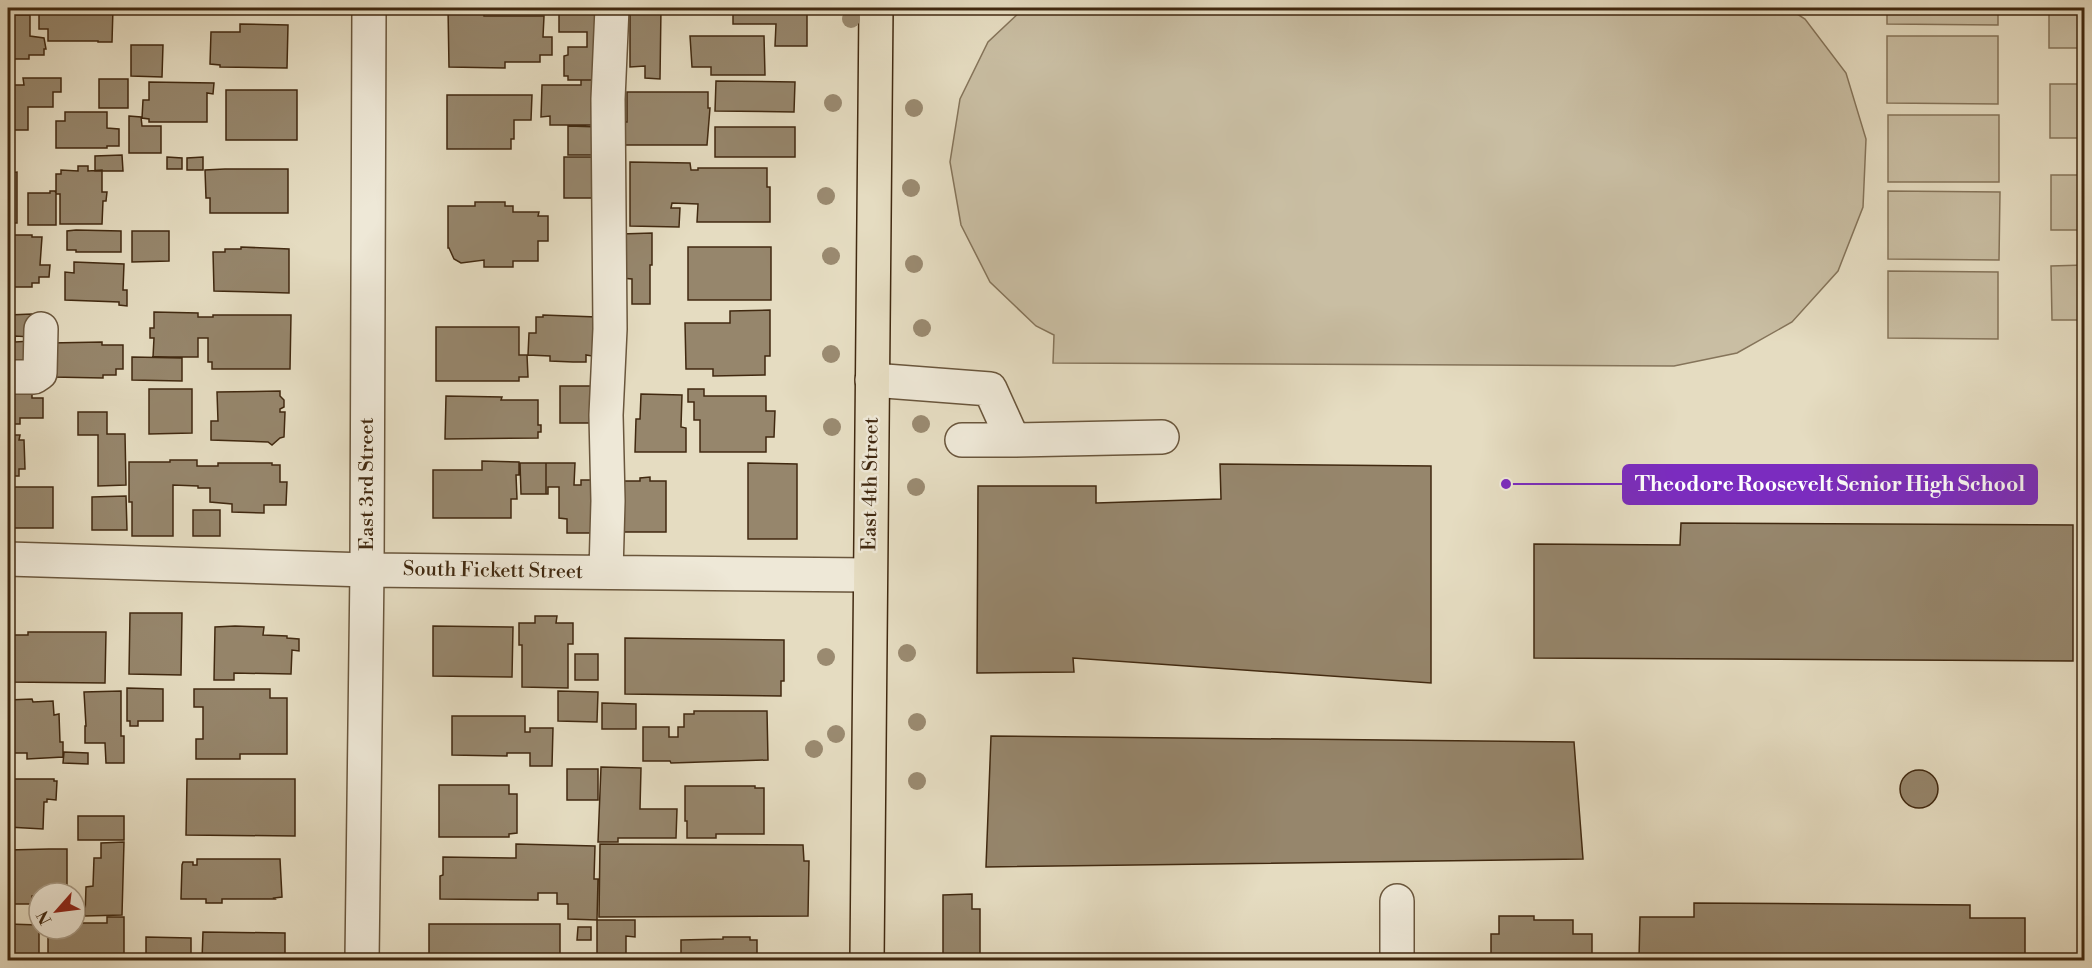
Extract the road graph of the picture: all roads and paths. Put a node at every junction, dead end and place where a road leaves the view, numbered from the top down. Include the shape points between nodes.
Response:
1 (369, 8) edge
2 (612, 8) edge
3 (876, 8) edge
4 (41, 329) dead end
5 (8, 377) edge
6 (872, 380) junction
7 (1162, 437) dead end
8 (962, 440) dead end
9 (1013, 440) junction
10 (8, 559) edge
11 (367, 570) junction
12 (606, 572) junction
13 (870, 575) junction
14 (1397, 901) dead end
15 (362, 960) edge
16 (867, 960) edge
17 (1397, 960) edge

1 - 11 street, East 3rd Street
2 - 12 street via 608,99
3 - 6 main road, East 4th Street
4 - 5 street via 40,374
6 - 9 street via 990,389
6 - 13 main road, East 4th Street
7 - 9 street
8 - 9 street
10 - 11 street, South Fickett Street
11 - 12 street, South Fickett Street
11 - 15 street, East 3rd Street
12 - 13 street, South Fickett Street
13 - 16 main road, East 4th Street
14 - 17 street

